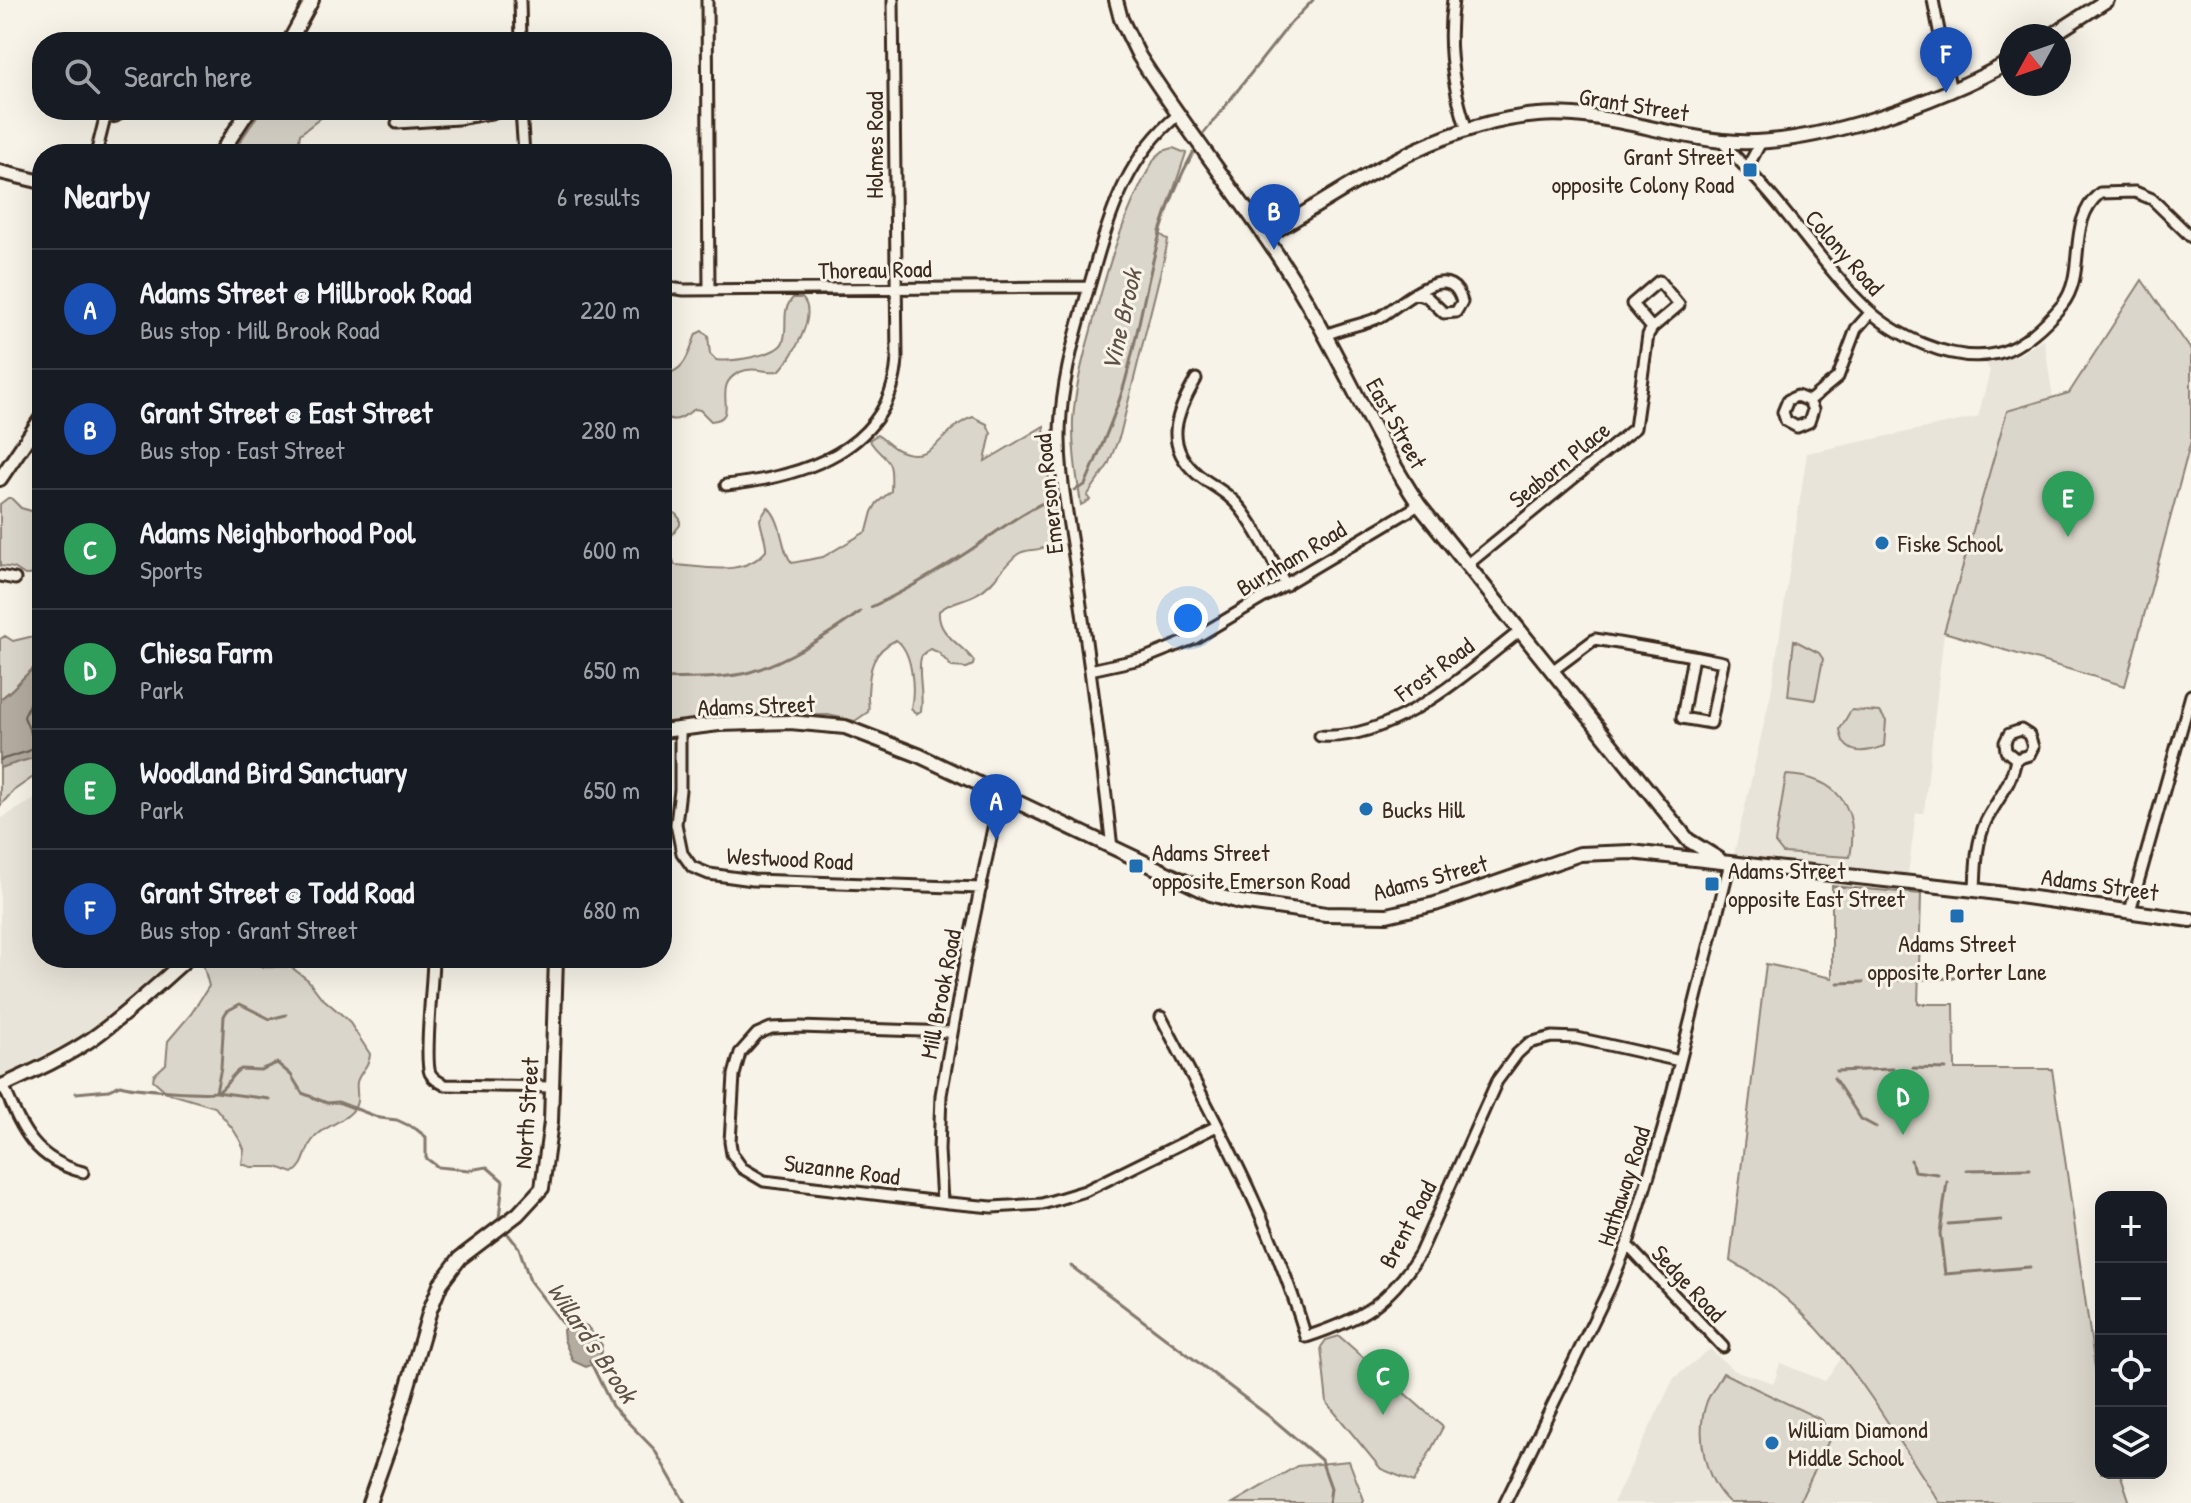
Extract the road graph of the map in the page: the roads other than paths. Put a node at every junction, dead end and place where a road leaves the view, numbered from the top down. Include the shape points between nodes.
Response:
1 (312, 0) edge
2 (520, 0) edge
3 (707, 0) edge
4 (893, 0) edge
5 (1116, 0) edge
6 (1453, 0) edge
7 (1933, 0) edge
8 (2107, 0) edge
9 (2070, 24) edge
10 (294, 32) edge
11 (521, 32) edge
12 (1999, 67) edge
13 (1951, 92) junction
14 (1178, 115) junction
15 (104, 120) edge
16 (242, 120) edge
17 (443, 120) edge
18 (522, 120) edge
19 (397, 123) dead end
20 (1467, 130) junction
21 (1721, 141) junction
22 (1761, 142) junction
23 (98, 144) edge
24 (227, 144) edge
25 (523, 144) edge
26 (1747, 168) junction
27 (0, 172) edge
28 (32, 180) edge
29 (1265, 237) junction
30 (2191, 237) edge
31 (1089, 287) junction
32 (672, 288) edge
33 (896, 289) junction
34 (709, 290) junction
35 (1415, 293) junction
36 (1871, 312) junction
37 (1652, 328) junction
38 (1326, 335) junction
39 (1196, 379) dead end
40 (1809, 401) dead end
41 (32, 432) edge
42 (0, 479) edge
43 (726, 485) dead end
44 (1419, 505) junction
45 (1467, 565) junction
46 (0, 576) edge
47 (15, 579) dead end
48 (1286, 585) junction
49 (1520, 631) junction
50 (1693, 656) junction
51 (1090, 670) junction
52 (1552, 671) junction
53 (2191, 695) edge
54 (680, 729) junction
55 (672, 730) edge
56 (1320, 736) dead end
57 (2016, 759) dead end
58 (1000, 795) junction
59 (1686, 837) junction
60 (1112, 848) junction
61 (1672, 857) junction
62 (1730, 863) junction
63 (981, 888) junction
64 (1975, 890) junction
65 (2130, 911) junction
66 (2191, 920) edge
67 (177, 968) edge
68 (433, 968) edge
69 (556, 968) edge
70 (1161, 1017) dead end
71 (952, 1032) junction
72 (1680, 1061) junction
73 (2, 1086) edge
74 (552, 1087) junction
75 (1217, 1126) junction
76 (83, 1172) dead end
77 (942, 1202) junction
78 (1627, 1245) junction
79 (1723, 1347) dead end
80 (369, 1503) edge
81 (1505, 1503) edge

1 - 10 street
2 - 11 street
3 - 34 street
4 - 33 street, Holmes Road
5 - 14 street, East Street via 1134,46
6 - 20 street via 1449,47
7 - 13 street
8 - 9 street
12 - 13 street, Grant Street
13 - 22 street, Grant Street via 1855,123
14 - 29 street, East Street
14 - 31 street, Emerson Road via 1159,130 1125,182
15 - 23 street
16 - 24 street
17 - 19 street
18 - 25 street
20 - 21 street, Grant Street via 1504,119 1558,114
20 - 29 street, Grant Street via 1405,155
21 - 22 street, Grant Street
21 - 26 street, Colony Road
22 - 26 street
26 - 36 street, Colony Road
27 - 28 street
29 - 38 street, East Street
30 - 36 street, Colony Road via 2152,199 2135,192 2100,193 2081,220 2068,297 2031,333 2000,353 1945,351
31 - 33 street, Thoreau Road
31 - 51 street, Emerson Road via 1066,374 1060,459
32 - 34 street, Thoreau Road
33 - 34 street, Thoreau Road
33 - 43 street, Holmes Road via 896,378 888,403 871,425 823,462 771,480
35 - 35 street via 1433,283 1447,285 1457,290 1462,302 1456,312 1444,313
35 - 38 street via 1379,317
36 - 40 street via 1856,329 1840,373
37 - 37 street, Seaborn Place via 1679,305 1659,281 1632,304
37 - 45 street, Seaborn Place via 1635,428
38 - 44 street, East Street
39 - 48 street via 1180,407 1175,430 1180,454 1195,473 1241,508
41 - 42 street
44 - 45 street, East Street
44 - 48 street, Burnham Road
45 - 49 street, East Street
46 - 47 street
48 - 51 street, Burnham Road via 1195,638 1145,658
49 - 52 street, East Street
49 - 56 street, Frost Road via 1398,720
50 - 50 street via 1723,662 1711,723 1682,718
50 - 52 street via 1595,639
51 - 60 street, Emerson Road
52 - 59 street, East Street
53 - 65 street
54 - 55 street, Adams Street
54 - 58 street, Adams Street via 790,722 845,727
54 - 63 street, Westwood Road via 676,824 682,853 692,867 753,880
57 - 64 street via 1981,835
58 - 60 street, Adams Street
58 - 63 street, Mill Brook Road
59 - 61 street
59 - 62 street, East Street
60 - 61 street, Adams Street via 1211,894 1271,907 1361,916 1435,904 1580,854
61 - 62 street, Adams Street
62 - 64 street, Adams Street
62 - 72 street, Hathaway Road
63 - 71 street, Mill Brook Road
64 - 65 street, Adams Street
65 - 66 street, Adams Street
67 - 73 street via 93,1038
68 - 74 street via 432,1078 445,1085
69 - 74 street, North Street
70 - 75 street, Brent Road
71 - 77 street, Mill Brook Road via 941,1095
71 - 77 street, Suzanne Road via 771,1028 757,1034 740,1053 730,1126 732,1154 742,1168 764,1181
72 - 75 street, Brent Road via 1577,1038 1529,1043 1497,1081 1407,1274 1371,1311 1306,1337 1281,1263
72 - 78 street, Hathaway Road
73 - 76 street via 32,1142 62,1167
74 - 80 street, North Street via 542,1188 518,1214 460,1258 441,1283
75 - 77 street, Suzanne Road via 1085,1191 1042,1204
78 - 79 street, Sedge Road
78 - 81 street, Hathaway Road

